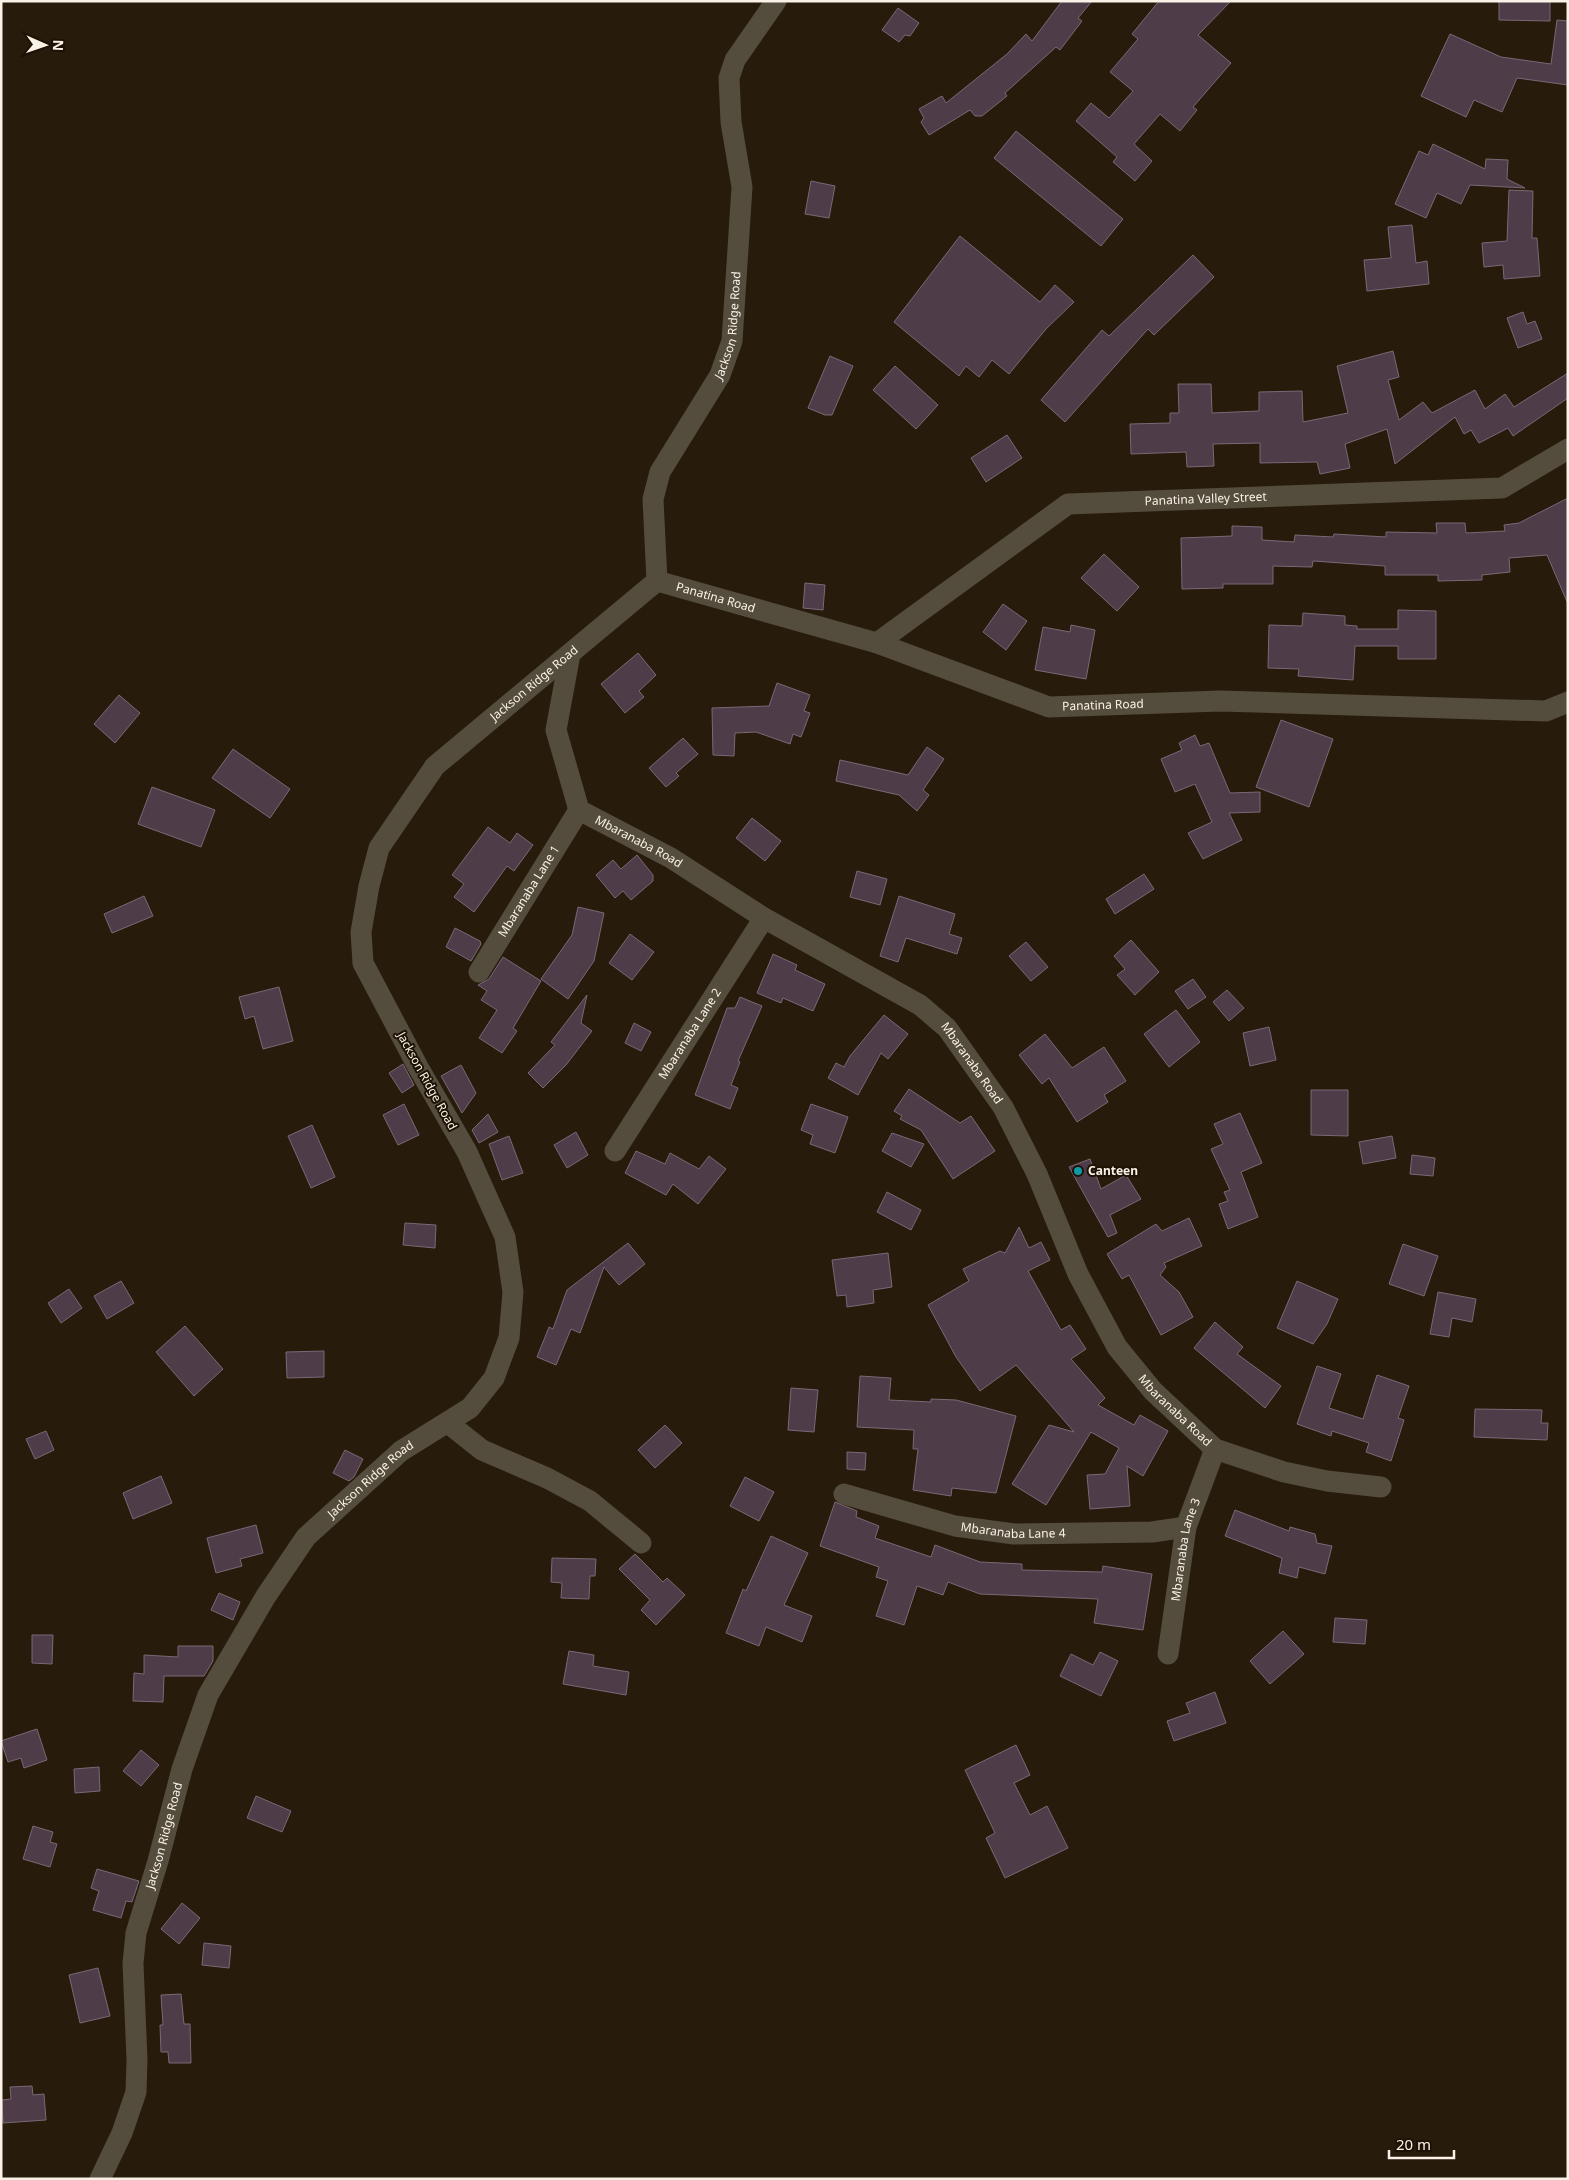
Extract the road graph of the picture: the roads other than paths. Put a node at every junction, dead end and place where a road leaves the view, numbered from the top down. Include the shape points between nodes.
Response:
1 (776, 1) edge
2 (1568, 449) edge
3 (657, 581) junction
4 (877, 643) junction
5 (570, 654) junction
6 (1568, 702) edge
7 (579, 810) junction
8 (764, 918) junction
9 (479, 972) dead end
10 (615, 1151) dead end
11 (448, 1423) junction
12 (1216, 1450) junction
13 (1380, 1487) dead end
14 (844, 1494) dead end
15 (1186, 1527) junction
16 (641, 1543) dead end
17 (1168, 1654) dead end
18 (100, 2179) edge

1 - 3 street, Jackson Ridge Road via 736,60 729,78 742,188 732,341 720,375 660,472 653,499
2 - 4 street, Panatina Valley Street via 1502,488 1068,504
3 - 4 street, Panatina Road
3 - 5 street, Jackson Ridge Road
4 - 6 street, Panatina Road via 1049,707 1220,701 1546,711
5 - 7 street, Mbaranaba Road via 556,730
5 - 11 street, Jackson Ridge Road via 435,766 380,848 361,932 363,963 418,1068 468,1152 506,1237 513,1292 509,1338 494,1378 470,1408
7 - 8 street, Mbaranaba Road via 671,858
7 - 9 street, Mbaranaba Lane 1
8 - 10 street, Mbaranaba Lane 2
8 - 12 street, Mbaranaba Road via 920,1005 947,1028 1003,1107 1037,1174 1078,1274 1117,1347 1153,1391
11 - 16 street via 482,1450 547,1478 590,1502
11 - 18 street, Jackson Ridge Road via 401,1451 306,1537 266,1596 208,1695 182,1769 136,1933 133,1964 136,2092 122,2133
12 - 13 street, Mbaranaba Road via 1284,1472
12 - 15 street, Mbaranaba Lane 3
14 - 15 street, Mbaranaba Lane 4 via 955,1526 1014,1534 1152,1532
15 - 17 street, Mbaranaba Lane 3

